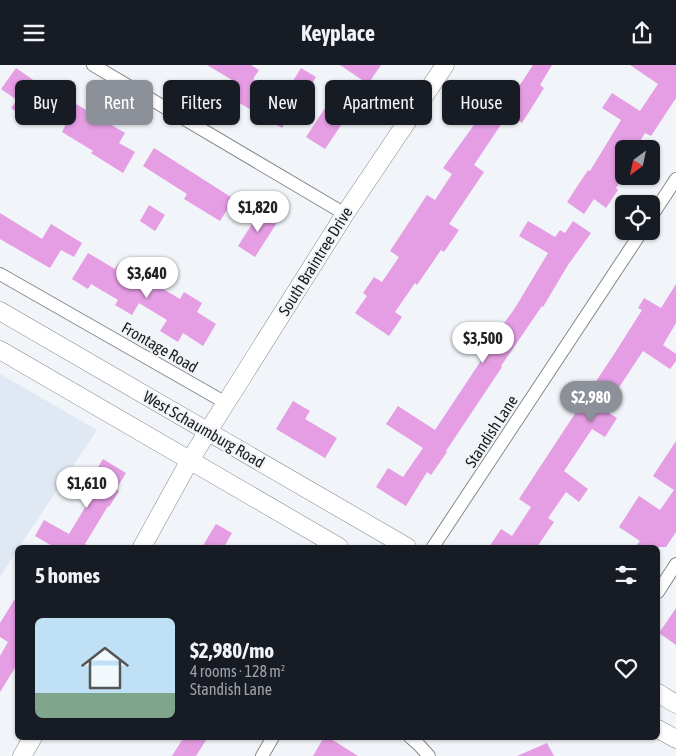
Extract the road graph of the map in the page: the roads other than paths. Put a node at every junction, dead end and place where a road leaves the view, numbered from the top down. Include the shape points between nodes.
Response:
1 (93, 65) edge
2 (445, 65) edge
3 (676, 179) edge
4 (660, 203) edge
5 (345, 214) junction
6 (636, 240) edge
7 (0, 274) edge
8 (0, 311) edge
9 (0, 350) edge
10 (226, 403) junction
11 (208, 432) junction
12 (190, 460) junction
13 (143, 545) edge
14 (336, 545) edge
15 (404, 545) edge
16 (434, 545) edge
17 (676, 564) edge
18 (660, 589) edge
19 (660, 694) edge
20 (676, 703) edge
21 (660, 730) edge
22 (676, 739) edge
23 (30, 740) edge
24 (271, 740) edge
25 (413, 740) edge
26 (22, 756) edge
27 (262, 756) edge
28 (429, 756) edge

1 - 5 street
2 - 5 main road, South Braintree Drive
3 - 4 street
5 - 10 main road, South Braintree Drive
6 - 16 street, Standish Lane
7 - 10 street, Frontage Road
8 - 11 main road, West Schaumburg Road
9 - 12 main road
10 - 11 main road, South Braintree Drive
11 - 12 main road, South Braintree Drive
11 - 15 main road, West Schaumburg Road
12 - 13 main road, South Braintree Drive
12 - 14 main road
17 - 18 street
19 - 20 main road
21 - 22 main road
23 - 26 main road
24 - 27 street
25 - 28 street

